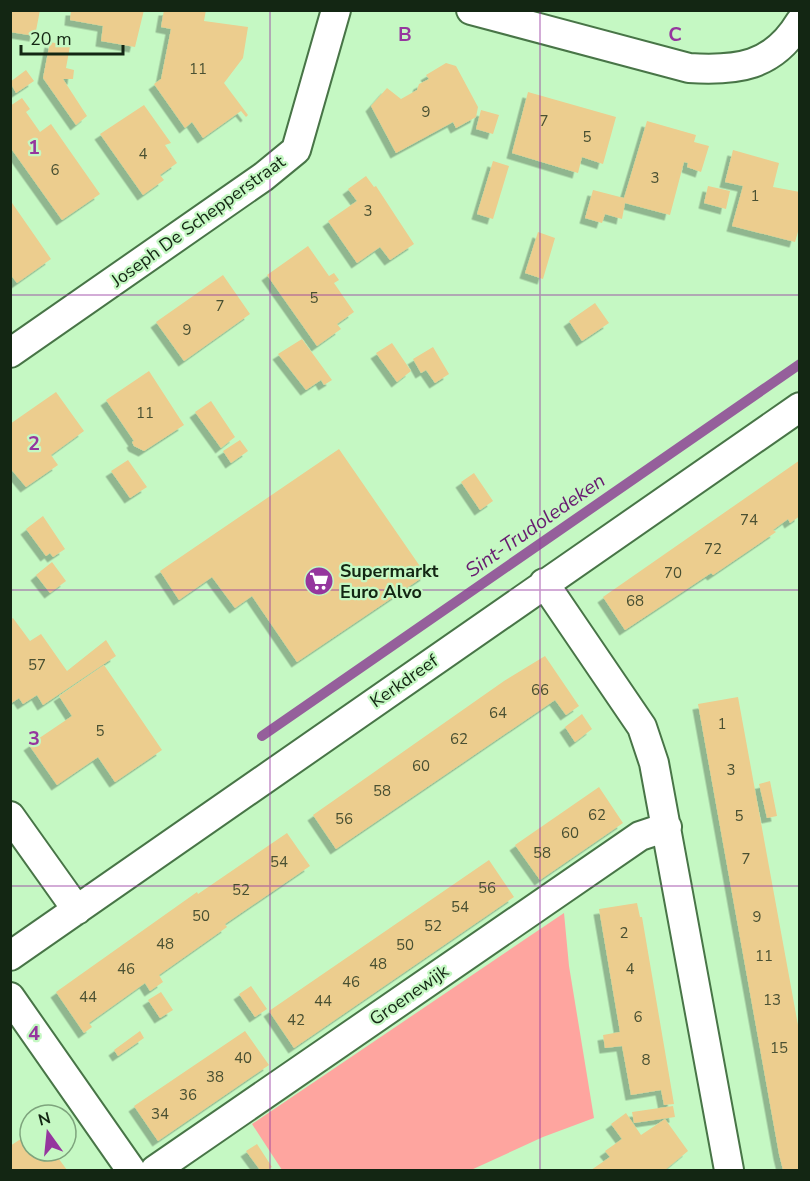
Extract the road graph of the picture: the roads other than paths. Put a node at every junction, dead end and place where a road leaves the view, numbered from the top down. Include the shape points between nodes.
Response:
1 (336, 10) edge
2 (471, 10) edge
3 (800, 22) edge
4 (10, 353) edge
5 (800, 407) edge
6 (544, 583) junction
7 (10, 816) edge
8 (667, 827) junction
9 (77, 910) junction
10 (10, 956) edge
11 (10, 997) edge
12 (131, 1170) edge
13 (155, 1170) edge
14 (729, 1170) edge

1 - 4 street, Joseph De Schepperstraat via 296,150 254,184
2 - 3 street via 689,68 725,70 762,62
5 - 6 street, Kerkdreef
6 - 8 street via 642,727
6 - 9 street, Kerkdreef
7 - 9 street
8 - 13 street, Groenewijk via 640,836
8 - 14 street
9 - 10 street, Kerkdreef
11 - 12 street

